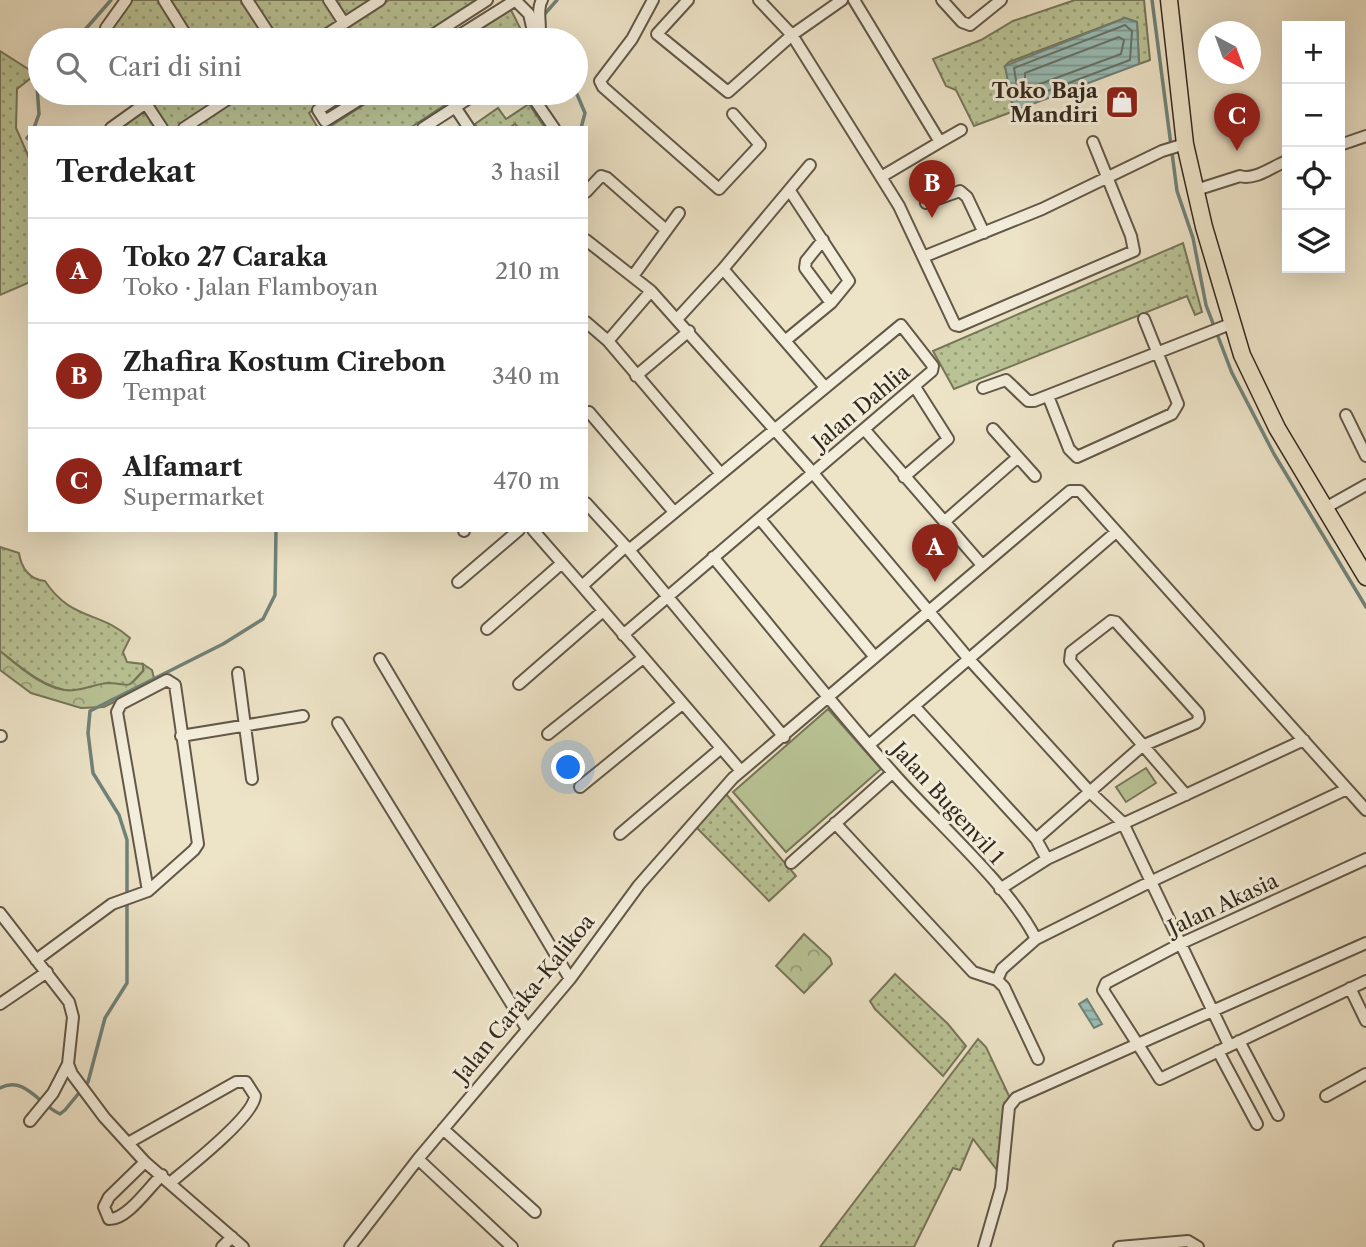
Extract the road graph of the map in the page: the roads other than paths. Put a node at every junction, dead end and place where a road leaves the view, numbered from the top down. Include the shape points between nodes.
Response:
1 (126, 0) edge
2 (164, 0) edge
3 (247, 0) edge
4 (329, 0) edge
5 (380, 0) edge
6 (487, 0) edge
7 (542, 0) edge
8 (688, 0) edge
9 (759, 0) edge
10 (842, 0) edge
11 (942, 0) edge
12 (1001, 0) edge
13 (1169, 0) edge
14 (515, 1) edge
15 (856, 1) edge
16 (648, 2) edge
17 (344, 23) junction
18 (106, 28) edge
19 (182, 28) edge
20 (265, 28) edge
21 (336, 28) edge
22 (444, 28) edge
23 (471, 28) edge
24 (533, 28) edge
25 (541, 28) edge
26 (792, 36) junction
27 (143, 105) edge
28 (147, 105) edge
29 (213, 105) edge
30 (326, 105) edge
31 (351, 105) edge
32 (458, 105) edge
33 (538, 105) edge
34 (455, 107) junction
35 (733, 114) dead end
36 (114, 126) edge
37 (161, 126) edge
38 (187, 126) edge
39 (426, 126) edge
40 (469, 126) edge
41 (553, 126) edge
42 (961, 130) dead end
43 (1366, 136) edge
44 (940, 142) junction
45 (1093, 142) dead end
46 (1345, 143) edge
47 (1181, 146) junction
48 (1282, 163) edge
49 (810, 164) dead end
50 (881, 177) junction
51 (1108, 177) junction
52 (588, 190) edge
53 (1196, 190) junction
54 (790, 191) junction
55 (926, 203) dead end
56 (679, 213) dead end
57 (666, 230) junction
58 (984, 233) junction
59 (823, 240) junction
60 (588, 242) edge
61 (923, 257) junction
62 (723, 269) junction
63 (632, 276) junction
64 (651, 291) junction
65 (831, 303) junction
66 (678, 318) junction
67 (1144, 319) dead end
68 (1228, 325) junction
69 (589, 330) edge
70 (689, 331) junction
71 (786, 340) junction
72 (608, 341) junction
73 (1157, 353) junction
74 (636, 376) junction
75 (824, 386) junction
76 (915, 387) junction
77 (983, 388) dead end
78 (1048, 396) junction
79 (589, 412) dead end
80 (1346, 415) dead end
81 (864, 429) junction
82 (993, 429) dead end
83 (774, 431) junction
84 (1366, 456) edge
85 (1018, 457) junction
86 (812, 473) junction
87 (721, 474) junction
88 (1035, 475) dead end
89 (904, 477) junction
90 (1366, 485) edge
91 (588, 505) edge
92 (1325, 508) junction
93 (674, 512) junction
94 (760, 519) junction
95 (944, 522) junction
96 (517, 532) edge
97 (535, 532) edge
98 (1116, 532) junction
99 (628, 548) junction
100 (713, 557) junction
101 (562, 563) junction
102 (982, 565) junction
103 (1366, 577) edge
104 (458, 582) dead end
105 (582, 586) junction
106 (667, 595) junction
107 (603, 611) junction
108 (927, 611) junction
109 (487, 629) dead end
110 (623, 635) junction
111 (874, 656) junction
112 (643, 658) junction
113 (968, 658) junction
114 (380, 659) dead end
115 (239, 673) dead end
116 (519, 684) dead end
117 (829, 694) junction
118 (682, 704) junction
119 (914, 706) junction
120 (303, 716) dead end
121 (338, 723) dead end
122 (245, 726) junction
123 (548, 734) dead end
124 (181, 736) junction
125 (783, 737) junction
126 (1304, 740) junction
127 (869, 744) junction
128 (1142, 747) junction
129 (720, 749) junction
130 (892, 773) junction
131 (737, 775) junction
132 (252, 779) dead end
133 (580, 788) dead end
134 (1348, 789) junction
135 (1090, 792) junction
136 (1186, 795) junction
137 (1366, 810) edge
138 (835, 823) junction
139 (1123, 823) junction
140 (620, 834) dead end
141 (1036, 839) junction
142 (1047, 859) junction
143 (1366, 859) edge
144 (790, 863) dead end
145 (1152, 881) junction
146 (1000, 889) junction
147 (148, 891) junction
148 (0, 913) edge
149 (1036, 939) junction
150 (1182, 943) junction
151 (1366, 943) edge
152 (37, 960) junction
153 (47, 972) junction
154 (570, 979) junction
155 (997, 980) junction
156 (1366, 981) edge
157 (1350, 988) junction
158 (0, 1004) edge
159 (1213, 1011) junction
160 (1366, 1021) edge
161 (527, 1029) junction
162 (1234, 1043) junction
163 (1136, 1045) junction
164 (1218, 1051) junction
165 (1038, 1059) dead end
166 (70, 1069) junction
167 (1366, 1074) edge
168 (1326, 1096) dead end
169 (1278, 1115) dead end
170 (30, 1121) dead end
171 (1257, 1124) dead end
172 (443, 1129) junction
173 (128, 1143) junction
174 (418, 1158) junction
175 (145, 1162) junction
176 (166, 1178) junction
177 (535, 1212) dead end
178 (232, 1237) junction
179 (222, 1247) edge
180 (243, 1247) edge
181 (351, 1247) edge
182 (512, 1247) edge
183 (984, 1247) edge
184 (1119, 1247) edge
185 (1126, 1247) edge
186 (1198, 1247) edge

1 - 18 street
2 - 19 street
3 - 20 street
4 - 17 street
5 - 17 street
6 - 22 street
7 - 14 street via 526,5
7 - 25 street
8 - 26 street via 657,34 728,92
9 - 26 street
10 - 26 street
11 - 12 street via 962,22 970,24
13 - 47 main road
14 - 23 street
14 - 24 street via 529,15
15 - 44 street
16 - 35 street via 632,39 600,81 603,86 719,189 760,145
17 - 21 street
26 - 50 street
27 - 36 street
28 - 37 street
29 - 38 street
30 - 31 street via 318,110 325,121
32 - 34 street
33 - 41 street
34 - 39 street
34 - 40 street
42 - 44 street
43 - 46 street
44 - 50 street
45 - 51 street
47 - 51 street
47 - 53 main road
48 - 53 street via 1253,176
49 - 54 street
50 - 61 street
51 - 58 street
51 - 61 street via 1135,248 1131,253 959,326 951,321
52 - 57 street via 601,176 607,178
53 - 68 main road
54 - 59 street
54 - 62 street
55 - 58 street via 960,191
56 - 57 street
57 - 63 street
58 - 61 street
59 - 65 street via 849,281
59 - 65 street via 806,261 806,268
60 - 63 street
62 - 66 street
62 - 71 street
63 - 64 street
64 - 66 street
64 - 72 street
65 - 71 street
66 - 70 street
67 - 73 street
68 - 73 street
68 - 92 main road via 1255,387
69 - 72 street
70 - 74 street
70 - 83 street
71 - 75 street
72 - 74 street
73 - 78 street
73 - 78 street via 1178,404 1176,410 1077,457 1069,449
74 - 87 street
75 - 76 street, Jalan Dahlia via 901,325 934,368
75 - 83 street
76 - 81 street, Jalan Dahlia
76 - 89 street via 948,439
77 - 78 street via 1006,380 1028,401
79 - 93 street
80 - 84 street
81 - 86 street, Jalan Dahlia
81 - 89 street
82 - 85 street
83 - 86 street
83 - 87 street
85 - 88 street
85 - 95 street
86 - 94 street, Jalan Dahlia
86 - 108 street
87 - 93 street
89 - 95 street
90 - 92 street
91 - 99 street
92 - 103 main road
93 - 99 street
94 - 100 street, Jalan Dahlia
94 - 111 street
95 - 102 street
96 - 104 street
97 - 101 street
98 - 102 street, Jalan Caraka-Kalikoa via 1075,488
98 - 113 street
98 - 126 street
99 - 105 street
99 - 106 street
100 - 106 street, Jalan Dahlia
100 - 117 street, Jalan Bugenvil 1
101 - 105 street
101 - 109 street
102 - 108 street, Jalan Caraka-Kalikoa
105 - 107 street
106 - 110 street, Jalan Dahlia
106 - 125 street
107 - 110 street
107 - 116 street
108 - 111 street, Jalan Caraka-Kalikoa
108 - 113 street
110 - 112 street
111 - 117 street, Jalan Caraka-Kalikoa
112 - 118 street
112 - 123 street
113 - 119 street
113 - 135 street
114 - 154 street
115 - 122 street
117 - 125 street, Jalan Caraka-Kalikoa
117 - 127 street, Jalan Bugenvil 1
118 - 129 street
118 - 133 street
119 - 127 street
119 - 141 street
120 - 122 street
121 - 161 street
122 - 124 street
122 - 132 street
124 - 147 street via 198,844
124 - 147 street via 171,680 118,707
125 - 131 street, Jalan Caraka-Kalikoa
126 - 134 street
126 - 136 street
127 - 130 street, Jalan Bugenvil 1
128 - 128 street via 1070,661 1071,652 1111,621 1198,713 1196,723
128 - 135 street
128 - 136 street
129 - 131 street
129 - 140 street
130 - 138 street
130 - 146 street, Jalan Bugenvil 1
131 - 154 street, Jalan Caraka-Kalikoa via 639,885
134 - 137 street
134 - 145 street
135 - 139 street
135 - 141 street
136 - 139 street
138 - 144 street
138 - 155 street via 973,972
139 - 142 street
139 - 145 street
141 - 142 street
142 - 146 street
143 - 150 street, Jalan Akasia
145 - 149 street
145 - 150 street
146 - 149 street, Jalan Bugenvil 1
147 - 152 street via 112,904
148 - 152 street
149 - 155 street via 1002,969
150 - 159 street
150 - 163 street, Jalan Akasia via 1106,983 1102,990
151 - 159 street
152 - 153 street
153 - 158 street
153 - 166 street via 71,1010
154 - 161 street, Jalan Caraka-Kalikoa
155 - 165 street
156 - 157 street
157 - 160 street
157 - 162 street
159 - 162 street
159 - 163 street
161 - 172 street, Jalan Caraka-Kalikoa
162 - 164 street
162 - 169 street
163 - 164 street via 1160,1079
163 - 183 street via 1016,1098 1009,1107 1001,1188
164 - 171 street
166 - 170 street
166 - 173 street
167 - 168 street
172 - 174 street, Jalan Caraka-Kalikoa
172 - 177 street
173 - 175 street
173 - 176 street via 236,1082 246,1082 255,1096 250,1108 205,1155
174 - 181 street, Jalan Caraka-Kalikoa
174 - 182 street
175 - 176 street
175 - 176 street via 109,1197 104,1207 109,1219 115,1219
176 - 178 street
178 - 179 street
178 - 180 street
184 - 185 street
185 - 186 street via 1188,1241

